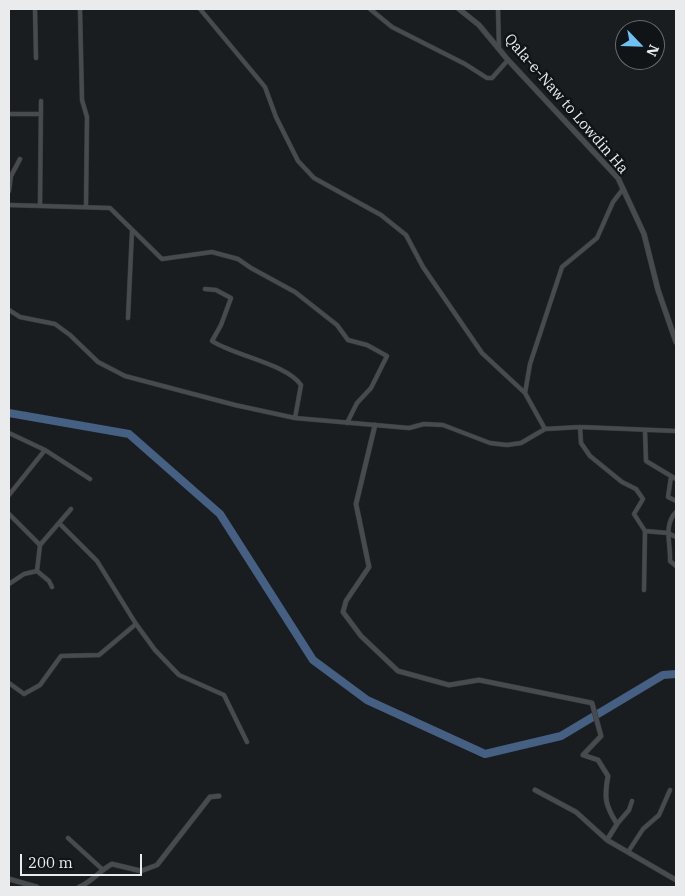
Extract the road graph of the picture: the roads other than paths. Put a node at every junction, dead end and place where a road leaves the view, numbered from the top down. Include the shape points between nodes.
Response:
1 (35, 9) edge
2 (80, 9) edge
3 (200, 9) edge
4 (370, 9) edge
5 (459, 9) edge
6 (498, 9) edge
7 (499, 48) junction
8 (36, 58) dead end
9 (508, 60) junction
10 (40, 101) dead end
11 (9, 114) edge
12 (40, 114) junction
13 (20, 159) dead end
14 (622, 189) junction
15 (9, 191) edge
16 (9, 205) edge
17 (40, 206) junction
18 (86, 206) junction
19 (132, 231) junction
20 (205, 289) dead end
21 (9, 310) edge
22 (128, 318) dead end
23 (676, 342) edge
24 (525, 393) junction
25 (295, 418) junction
26 (347, 423) junction
27 (374, 425) junction
28 (580, 427) junction
29 (545, 429) junction
30 (645, 431) junction
31 (676, 431) edge
32 (9, 433) edge
33 (45, 450) junction
34 (671, 477) junction
35 (90, 479) dead end
36 (676, 480) edge
37 (9, 495) edge
38 (676, 501) edge
39 (71, 509) dead end
40 (676, 512) edge
41 (9, 514) edge
42 (59, 523) junction
43 (645, 531) junction
44 (668, 533) junction
45 (676, 537) edge
46 (40, 546) junction
47 (676, 566) edge
48 (37, 571) junction
49 (9, 584) edge
50 (52, 587) dead end
51 (644, 590) dead end
52 (136, 624) junction
53 (9, 683) edge
54 (247, 742) dead end
55 (535, 790) dead end
56 (670, 790) dead end
57 (219, 796) dead end
58 (632, 802) dead end
59 (618, 824) junction
60 (68, 838) dead end
61 (607, 840) junction
62 (628, 852) junction
63 (102, 869) junction
64 (9, 879) edge
65 (676, 880) edge
66 (37, 887) edge
67 (79, 887) edge

1 - 8 street
2 - 18 street via 82,100 87,117
3 - 24 street via 265,87 298,161 314,178 381,215 406,235 423,267 482,353
4 - 9 street via 392,27 487,78 492,78
5 - 7 main road, Qala-e-Naw to Lowdin Ha via 480,25
6 - 7 street
7 - 9 main road, Qala-e-Naw to Lowdin Ha
9 - 14 main road, Qala-e-Naw to Lowdin Ha via 618,178
10 - 12 street
11 - 12 street
12 - 17 street
13 - 15 street via 11,176
14 - 23 main road, Qala-e-Naw to Lowdin Ha via 644,234
14 - 24 street via 597,238 562,267 530,364
16 - 17 street
17 - 18 street
18 - 19 street via 113,209
19 - 22 street
19 - 26 street via 162,259 212,252 238,258 295,292 337,325 348,340 386,354 387,358 371,388 357,403
20 - 25 street via 216,290 231,298 212,341 233,353 274,366 302,385
21 - 25 street via 20,317 55,324 98,362 125,376
24 - 29 street
25 - 26 street
26 - 27 street
27 - 29 street via 409,428 443,424 490,443 506,445 521,443
27 - 59 street via 356,504 369,567 342,612 398,671 449,685 479,680 592,703 602,736 583,755 598,760 608,776 604,796
28 - 29 street
28 - 30 street
28 - 43 street via 582,443 590,456 636,489 643,499 634,514
30 - 31 street
30 - 34 street via 646,461
32 - 33 street
33 - 35 street
33 - 37 street
34 - 36 street
34 - 38 street via 668,497
39 - 42 street
40 - 44 street via 670,520
41 - 46 street
42 - 46 street
42 - 52 street via 97,562
43 - 44 street
43 - 51 street
44 - 45 street
44 - 47 street via 672,553 670,561
46 - 48 street
48 - 49 street via 24,574
48 - 50 street
52 - 53 street via 99,654 61,656 40,685 24,694
52 - 54 street via 179,675 224,695
55 - 61 street via 576,812
56 - 62 street via 659,815 643,829
57 - 63 street via 210,797 156,865 141,871 112,864
58 - 59 street
59 - 61 street
60 - 63 street
61 - 62 street
62 - 65 street
63 - 67 street via 90,883
64 - 66 street

